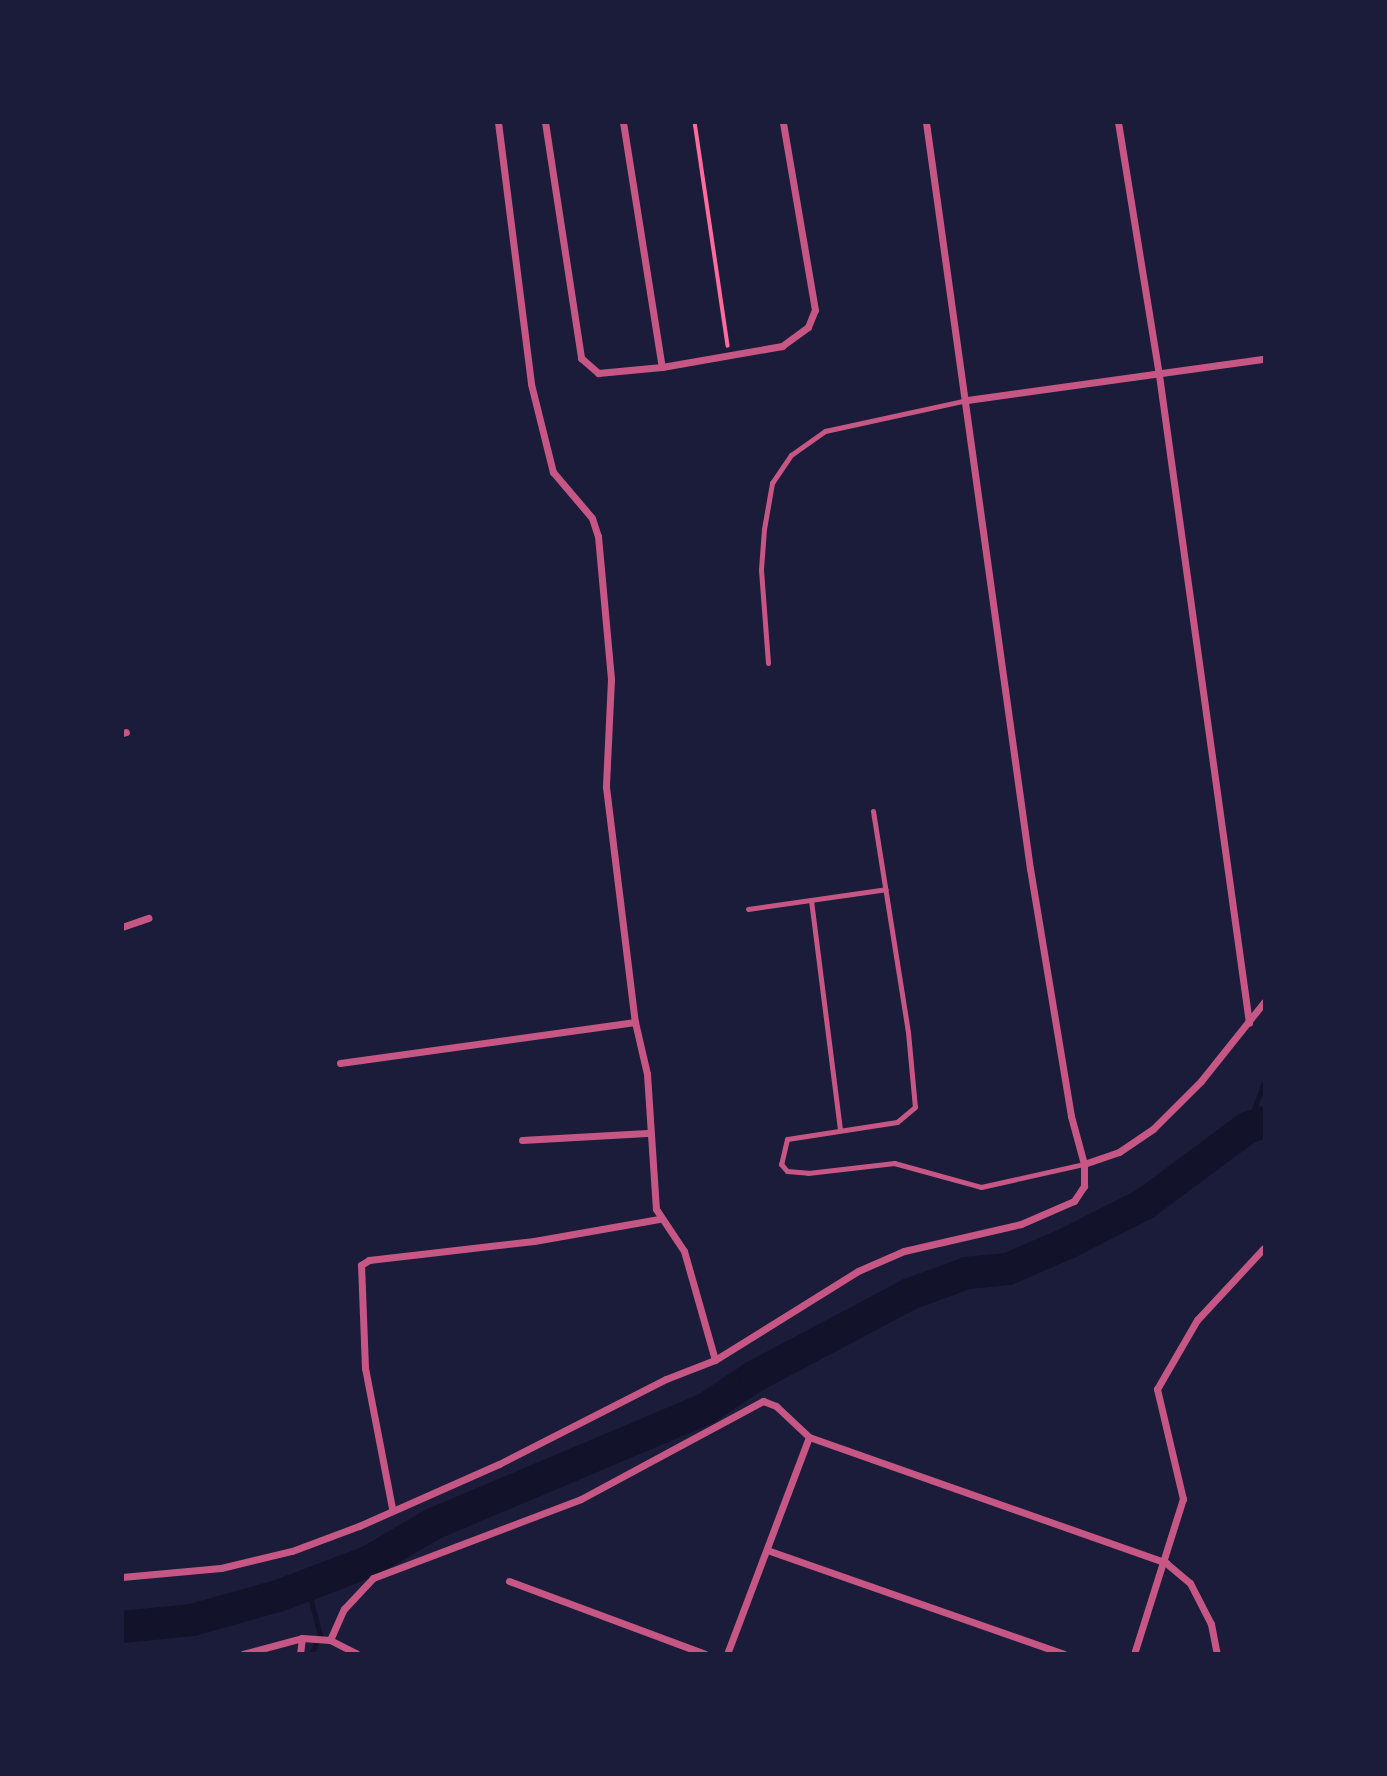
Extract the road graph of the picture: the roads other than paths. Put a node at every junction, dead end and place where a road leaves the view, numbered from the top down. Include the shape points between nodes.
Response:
1 (498, 122) edge
2 (545, 122) edge
3 (624, 122) edge
4 (783, 122) edge
5 (926, 122) edge
6 (1118, 122) edge
7 (1265, 359) edge
8 (662, 367) junction
9 (1160, 375) junction
10 (967, 400) junction
11 (768, 663) dead end
12 (873, 811) dead end
13 (886, 890) junction
14 (811, 900) junction
15 (748, 909) dead end
16 (149, 918) dead end
17 (122, 927) edge
18 (1265, 1002) edge
19 (635, 1022) junction
20 (1249, 1023) junction
21 (340, 1063) dead end
22 (841, 1129) junction
23 (647, 1133) junction
24 (522, 1140) dead end
25 (1084, 1164) junction
26 (659, 1219) junction
27 (1265, 1248) edge
28 (715, 1360) junction
29 (809, 1437) junction
30 (392, 1508) junction
31 (767, 1550) junction
32 (1166, 1563) junction
33 (122, 1577) edge
34 (509, 1581) dead end
35 (302, 1638) junction
36 (328, 1640) junction
37 (243, 1654) edge
38 (300, 1654) edge
39 (357, 1654) edge
40 (705, 1654) edge
41 (727, 1654) edge
42 (1064, 1654) edge
43 (1134, 1654) edge
44 (1217, 1654) edge

1 - 19 street via 531,384 553,472 592,518 598,536 611,679 606,787
2 - 8 street via 581,358 598,373
3 - 8 street
4 - 8 street via 814,310 808,327 797,339
5 - 10 street
6 - 9 street
7 - 9 street
9 - 10 street
9 - 20 street
10 - 11 lane via 825,431 791,455 772,483 764,529 761,569
10 - 25 street via 1030,869 1069,1104
12 - 13 lane
13 - 14 lane
13 - 22 lane via 916,1099 909,1116 897,1122
14 - 15 lane
14 - 22 lane
16 - 17 street
18 - 20 street
19 - 21 street
19 - 23 street via 647,1074
20 - 25 street via 1153,1129 1119,1152
22 - 25 lane via 787,1139 781,1164 787,1171 808,1173 894,1163 981,1187
23 - 24 street
23 - 26 street
25 - 28 street via 1084,1186 1074,1201 1021,1224 904,1251 858,1271
26 - 28 street via 684,1251
26 - 30 street via 534,1241 369,1260 361,1265 365,1368
27 - 32 street via 1197,1320 1157,1389 1183,1499
28 - 30 street via 666,1379 499,1464
29 - 31 street
29 - 32 street
29 - 36 street via 776,1406 756,1403 549,1513 373,1578 344,1609
30 - 33 street via 292,1551 187,1574
31 - 41 street
31 - 42 street
32 - 43 street
32 - 44 street via 1190,1583 1211,1624
34 - 40 street
35 - 36 street
35 - 37 street
35 - 38 street
36 - 39 street

